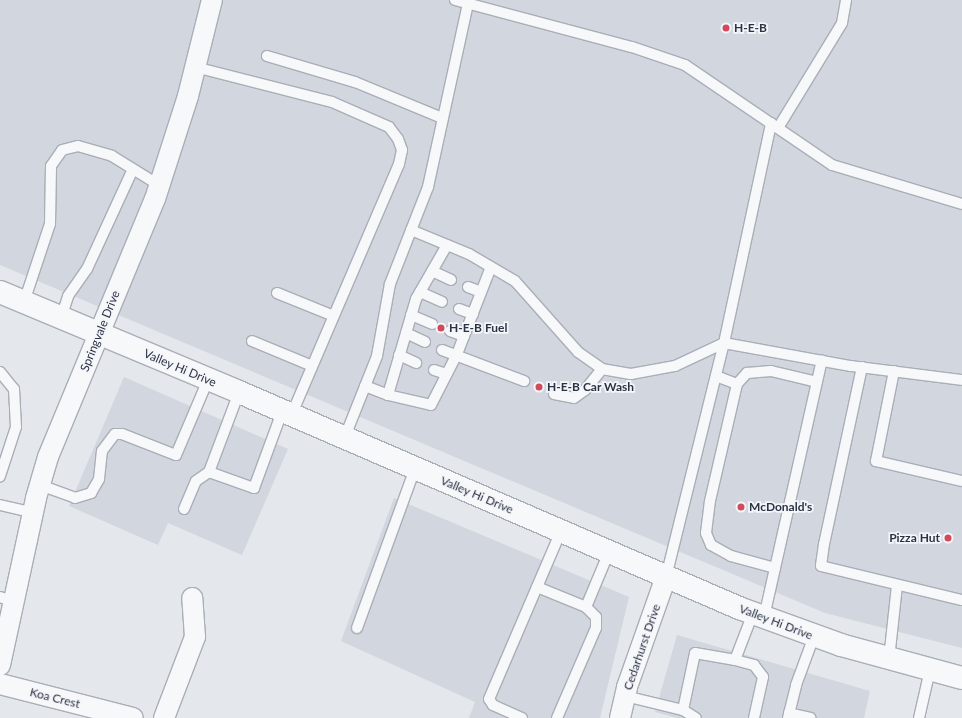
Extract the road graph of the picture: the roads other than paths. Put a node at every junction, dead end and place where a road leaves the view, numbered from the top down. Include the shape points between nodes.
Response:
1 (212, 0) edge
2 (455, 0) edge
3 (846, 0) edge
4 (468, 3) junction
5 (268, 56) dead end
6 (195, 67) junction
7 (442, 118) junction
8 (774, 125) junction
9 (132, 170) junction
10 (159, 186) junction
11 (962, 204) edge
12 (412, 230) junction
13 (447, 245) junction
14 (491, 267) junction
15 (432, 271) junction
16 (451, 280) dead end
17 (468, 287) dead end
18 (0, 292) edge
19 (420, 292) junction
20 (481, 292) junction
21 (276, 293) dead end
22 (24, 302) junction
23 (442, 302) dead end
24 (459, 309) dead end
25 (473, 314) junction
26 (411, 315) junction
27 (334, 316) junction
28 (61, 318) junction
29 (432, 324) dead end
30 (450, 331) dead end
31 (99, 334) junction
32 (406, 334) junction
33 (464, 336) junction
34 (252, 341) dead end
35 (425, 342) dead end
36 (724, 343) junction
37 (442, 350) dead end
38 (457, 354) junction
39 (400, 355) junction
40 (822, 360) junction
41 (416, 363) dead end
42 (312, 366) junction
43 (862, 367) junction
44 (602, 368) junction
45 (434, 370) dead end
46 (894, 371) junction
47 (0, 372) edge
48 (446, 374) junction
49 (716, 376) junction
50 (208, 380) junction
51 (962, 380) edge
52 (524, 381) dead end
53 (817, 382) junction
54 (737, 384) junction
55 (365, 386) junction
56 (240, 392) junction
57 (554, 394) dead end
58 (388, 395) junction
59 (286, 414) junction
60 (344, 439) junction
61 (416, 469) junction
62 (209, 472) junction
63 (0, 476) edge
64 (962, 481) edge
65 (40, 485) junction
66 (0, 505) edge
67 (184, 509) dead end
68 (34, 513) junction
69 (562, 531) junction
70 (609, 552) junction
71 (775, 568) junction
72 (666, 577) junction
73 (897, 585) junction
74 (537, 587) junction
75 (192, 598) dead end
76 (7, 599) edge
77 (962, 600) edge
78 (586, 607) junction
79 (758, 615) junction
80 (357, 628) dead end
81 (4, 630) edge
82 (814, 636) junction
83 (889, 659) junction
84 (735, 660) junction
85 (0, 665) edge
86 (930, 670) junction
87 (962, 678) edge
88 (0, 684) edge
89 (625, 696) junction
90 (682, 710) junction
91 (788, 715) edge
92 (133, 718) edge
93 (164, 718) edge
94 (522, 718) edge
95 (557, 718) edge
96 (620, 718) edge
97 (696, 718) edge
98 (754, 718) edge
99 (810, 718) edge
100 (919, 718) edge

1 - 6 street, Springvale Drive
2 - 4 lane
3 - 8 lane via 842,23
4 - 7 lane
4 - 8 lane via 632,47 685,65
5 - 7 lane via 355,82
6 - 10 street, Springvale Drive
6 - 27 lane via 332,102 389,126 398,139 402,150 400,164
7 - 12 lane via 428,187
8 - 11 lane via 832,165
8 - 36 lane
9 - 10 lane
9 - 22 lane via 112,156 78,146 62,150 51,166 50,224
9 - 28 lane via 87,269 68,296
10 - 31 street, Springvale Drive
12 - 13 lane
12 - 55 lane via 390,284 377,356
13 - 14 lane
13 - 15 lane
14 - 20 lane
14 - 44 lane via 515,281 578,352
15 - 16 lane
15 - 19 lane
17 - 20 lane
18 - 22 street, Valley Hi Drive
19 - 23 lane
19 - 26 lane
20 - 25 lane
21 - 27 lane
22 - 28 street, Valley Hi Drive
24 - 25 lane
25 - 33 lane
26 - 29 lane
26 - 32 lane
27 - 42 lane
28 - 31 street, Valley Hi Drive
30 - 33 lane
31 - 50 street, Valley Hi Drive
31 - 65 street, Springvale Drive via 48,457
32 - 35 lane
32 - 39 lane
33 - 38 lane
34 - 42 lane
36 - 40 lane
36 - 44 lane via 675,366 631,374
36 - 49 lane
37 - 38 lane
38 - 48 lane
38 - 52 lane
39 - 41 lane
39 - 58 lane
40 - 43 lane
40 - 53 lane
42 - 59 lane
43 - 46 lane
43 - 73 lane via 821,566
44 - 57 lane via 585,390 574,398
45 - 48 lane
46 - 51 lane
46 - 64 lane via 876,461
47 - 63 lane via 14,389 16,427
48 - 58 lane via 431,405
49 - 54 lane
49 - 72 lane
50 - 56 street, Valley Hi Drive
50 - 65 lane via 176,455 116,434 102,451 99,479 90,493 76,498
53 - 54 lane via 771,371 747,373
53 - 71 lane
54 - 71 lane via 710,501 706,533 711,545 731,556
55 - 58 lane
55 - 60 lane
56 - 59 street, Valley Hi Drive
56 - 62 lane
59 - 60 street, Valley Hi Drive
59 - 62 lane via 254,488
60 - 61 street, Valley Hi Drive
61 - 69 street, Valley Hi Drive
61 - 80 lane
62 - 67 lane via 196,481
65 - 68 street, Springvale Drive
66 - 68 lane
68 - 76 street, Springvale Drive
69 - 70 street, Valley Hi Drive
69 - 74 lane
70 - 72 street, Valley Hi Drive
70 - 78 lane
71 - 79 lane
72 - 79 street, Valley Hi Drive
72 - 89 street, Cedarhurst Drive
73 - 77 lane
73 - 83 lane
74 - 78 lane
74 - 94 lane via 489,700 493,705
75 - 93 street via 195,637
76 - 81 street, Springvale Drive
78 - 95 lane via 596,617 596,628
79 - 82 street, Valley Hi Drive
79 - 84 lane
81 - 85 street, Springvale Drive
82 - 83 street, Valley Hi Drive
82 - 91 lane
83 - 86 street, Valley Hi Drive
84 - 90 lane via 695,653
84 - 98 lane via 754,665 763,677
86 - 87 street, Valley Hi Drive
86 - 100 lane
88 - 92 street, Koa Crest
89 - 90 lane
89 - 96 street, Cedarhurst Drive
90 - 97 lane
91 - 99 lane

